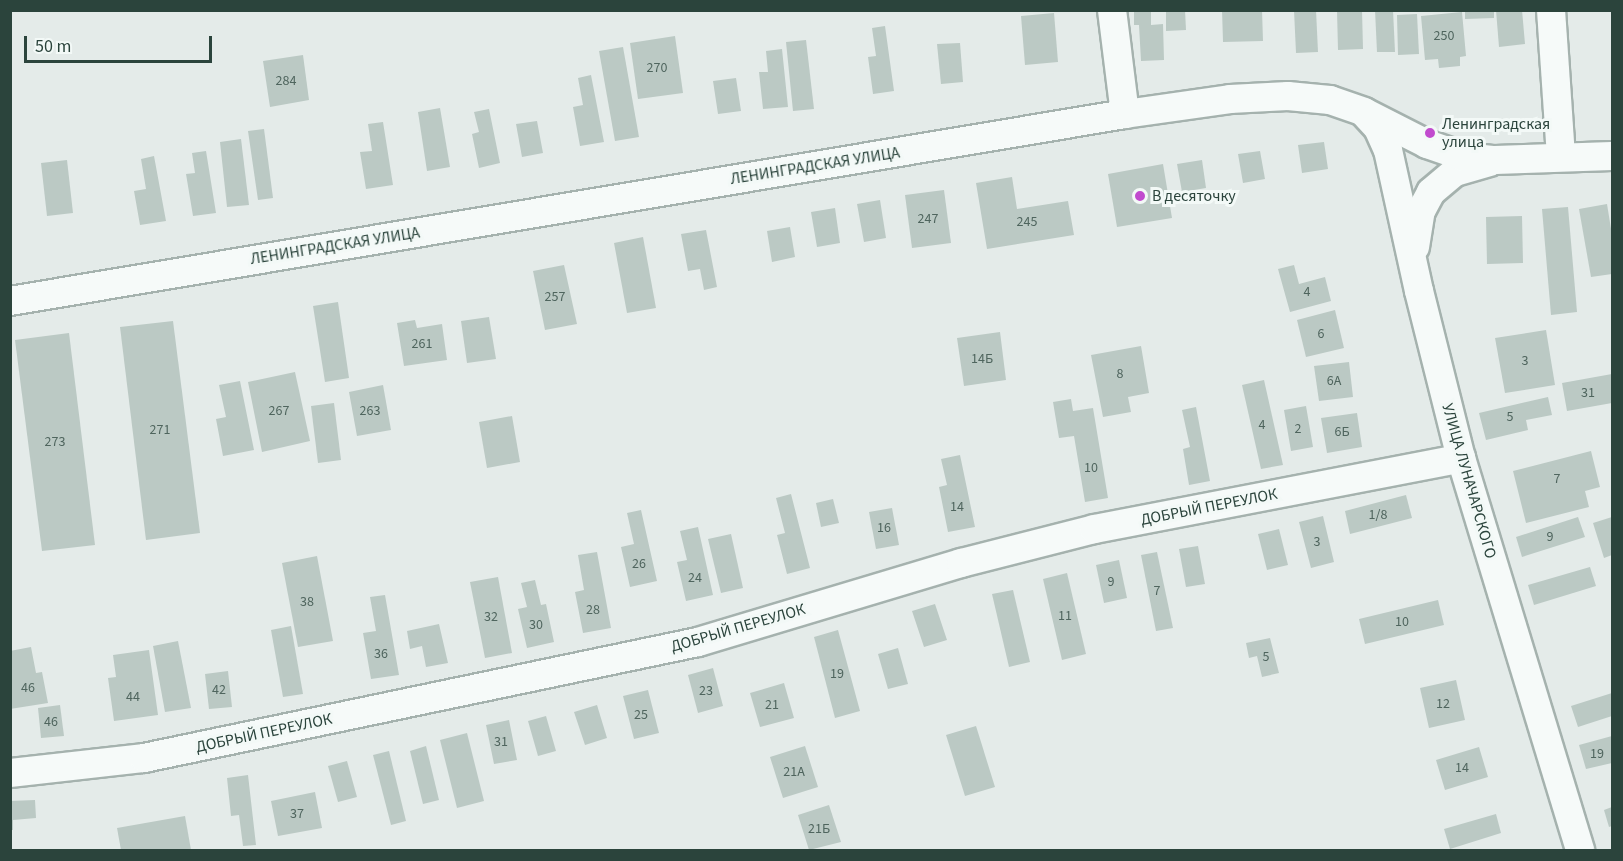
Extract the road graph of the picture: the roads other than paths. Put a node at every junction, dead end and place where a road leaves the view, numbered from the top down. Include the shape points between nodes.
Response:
1 (1112, 10) edge
2 (1551, 10) edge
3 (1364, 112) junction
4 (1125, 114) junction
5 (1612, 156) edge
6 (1561, 157) junction
7 (1495, 160) junction
8 (1416, 279) junction
9 (10, 301) edge
10 (1461, 458) junction
11 (10, 773) edge
12 (1580, 850) edge

1 - 4 street
2 - 6 street
3 - 4 street, ЛЕНИНГРАДСКАЯ УЛИЦА via 1330,100 1288,96 1230,99
3 - 7 street, ЛЕНИНГРАДСКАЯ УЛИЦА via 1427,144 1464,157
3 - 8 street, УЛИЦА ЛУНАЧАРСКОГО via 1378,128 1388,150
4 - 9 street, ЛЕНИНГРАДСКАЯ УЛИЦА
5 - 6 street, ЛЕНИНГРАДСКАЯ УЛИЦА
6 - 7 street, ЛЕНИНГРАДСКАЯ УЛИЦА
7 - 8 street via 1455,172 1431,192 1421,211 1415,243
8 - 10 street, УЛИЦА ЛУНАЧАРСКОГО
10 - 11 street, ДОБРЫЙ ПЕРЕУЛОК via 1094,529 961,563 686,644 144,758
10 - 12 street, УЛИЦА ЛУНАЧАРСКОГО

